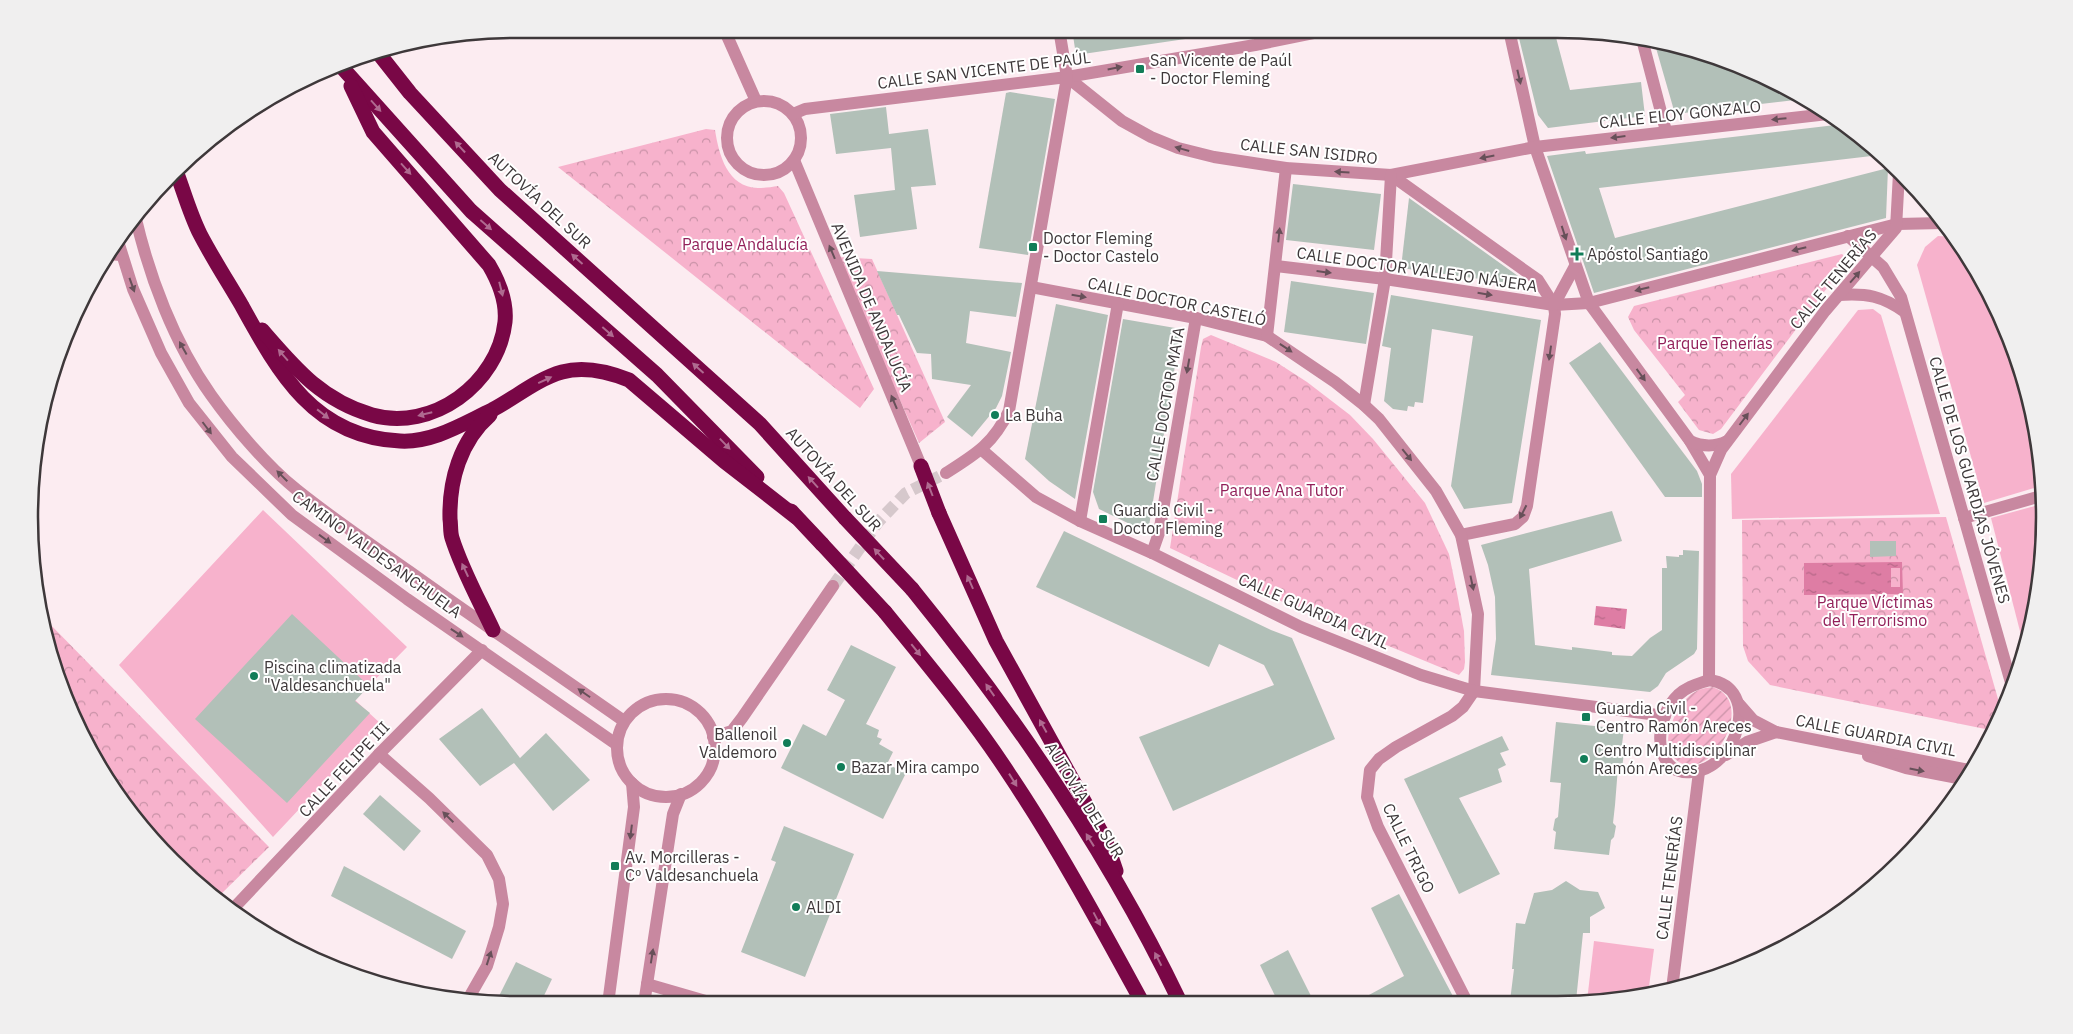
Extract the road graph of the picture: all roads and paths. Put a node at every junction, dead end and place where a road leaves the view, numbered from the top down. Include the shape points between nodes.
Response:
1 (728, 38) edge
2 (1060, 38) edge
3 (1260, 38) edge
4 (1511, 38) edge
5 (1643, 46) edge
6 (382, 57) edge
7 (344, 70) edge
8 (343, 71) edge
9 (1067, 77) junction
10 (756, 101) junction
11 (792, 114) junction
12 (1817, 115) edge
13 (1666, 131) junction
14 (1535, 147) junction
15 (794, 160) junction
16 (1286, 168) junction
17 (1391, 175) junction
18 (179, 178) edge
19 (1899, 182) edge
20 (1935, 223) edge
21 (1897, 224) junction
22 (137, 225) edge
23 (1848, 236) junction
24 (120, 249) edge
25 (116, 255) edge
26 (121, 255) junction
27 (1872, 256) junction
28 (1276, 266) junction
29 (1575, 266) junction
30 (1385, 279) junction
31 (1031, 287) junction
32 (1839, 294) junction
33 (1118, 303) junction
34 (1589, 303) junction
35 (1554, 305) junction
36 (242, 306) junction
37 (1905, 312) junction
38 (1196, 318) junction
39 (1267, 336) junction
40 (502, 405) junction
41 (1364, 405) junction
42 (1690, 441) junction
43 (1727, 441) junction
44 (982, 450) junction
45 (921, 466) joint
46 (946, 472) tunnel mouth
47 (1710, 475) junction
48 (2035, 498) edge
49 (796, 517) junction
50 (1964, 518) junction
51 (1080, 521) junction
52 (1461, 536) junction
53 (1152, 553) junction
54 (833, 586) tunnel mouth
55 (493, 630) junction
56 (482, 650) junction
57 (2009, 674) edge
58 (1709, 680) junction
59 (1474, 691) junction
60 (1739, 704) junction
61 (1665, 716) junction
62 (624, 721) junction
63 (1776, 732) junction
64 (714, 737) junction
65 (616, 744) junction
66 (1856, 748) junction
67 (379, 754) junction
68 (1722, 758) junction
69 (1964, 769) edge
70 (1699, 772) junction
71 (1958, 778) edge
72 (632, 783) junction
73 (681, 794) junction
74 (1125, 896) junction
75 (236, 905) edge
76 (1673, 982) edge
77 (647, 984) junction
78 (472, 994) edge
79 (609, 996) edge
80 (645, 996) edge
81 (688, 996) edge
82 (1139, 996) edge
83 (1177, 996) edge
84 (1464, 996) edge

1 - 10 street
2 - 9 street
9 -> 3 street, CALLE SAN VICENTE DE PAÚL
4 -> 14 street
5 - 13 street
74 -> 6 highway, AUTOVÍA DEL SUR, bridge via 1045,767 962,650 912,589 760,424 500,190 410,93
7 -> 49 highway via 471,211 657,375
8 -> 36 highway via 373,132 477,250 499,281 505,322 499,346 474,386 450,405 425,415 374,416 321,392 299,373
9 - 11 street, CALLE SAN VICENTE DE PAÚL via 805,109
16 -> 9 street, CALLE SAN ISIDRO via 1214,157 1151,137 1122,121
9 - 31 street
10 - 11 street via 778,103
10 - 15 street via 734,115 727,132 733,159 742,168 762,175 774,174
11 - 15 street via 801,131 801,145
12 -> 13 street, CALLE ELOY GONZALO
13 -> 14 street, CALLE ELOY GONZALO
14 -> 17 street, CALLE ELOY GONZALO
14 -> 29 street
45 -> 15 street, AVENIDA DE ANDALUCÍA
17 -> 16 street, CALLE SAN ISIDRO
28 -> 16 street
17 - 30 street
17 - 35 street, CALLE SAN ISIDRO via 1538,280
18 - 36 highway via 200,233
19 - 21 street, CALLE TENERÍAS
20 - 21 street, CALLE DOCTOR VALLEJO NÁJERA
21 - 23 street, CALLE DOCTOR VALLEJO NÁJERA
21 - 27 street, CALLE TENERÍAS
55 -> 22 street, CAMINO VALDESANCHUELA via 295,489 248,441 210,394 181,344 145,258
23 - 27 street, CALLE DE LOS GUARDIAS JÓVENES
23 -> 34 street, CALLE DOCTOR VALLEJO NÁJERA
24 - 26 street, CAMINO VALDESANCHUELA
25 - 26 street
26 -> 56 street, CAMINO VALDESANCHUELA via 161,353 189,403 232,457 292,515
32 -> 27 street, CALLE TENERÍAS
27 - 37 street, CALLE DE LOS GUARDIAS JÓVENES via 1893,282
28 -> 30 street, CALLE DOCTOR VALLEJO NÁJERA
28 - 39 street
29 - 34 street
29 - 35 street
30 -> 35 street, CALLE DOCTOR VALLEJO NÁJERA
30 - 41 street
31 -> 33 street, CALLE DOCTOR CASTELÓ
31 - 44 street via 1009,411 1001,427
32 - 37 street via 1881,297
43 -> 32 street, CALLE TENERÍAS
33 - 38 street, CALLE DOCTOR CASTELÓ
33 - 51 street
34 - 35 street, CALLE DOCTOR VALLEJO NÁJERA
34 -> 42 street
35 -> 52 street, CALLE DOCTOR VALLEJO NÁJERA via 1523,517 1515,524
36 -> 40 highway via 268,353 297,394 340,427 401,441 428,438
37 - 50 street, CALLE DE LOS GUARDIAS JÓVENES
38 - 39 street, CALLE DOCTOR CASTELÓ
38 -> 53 street, CALLE DOCTOR MATA via 1159,533
39 -> 41 street, CALLE DOCTOR CASTELÓ
40 -> 49 highway via 562,372 610,373 629,380
55 -> 40 highway via 451,536 450,507 462,450 481,423
41 -> 52 street, CALLE DOCTOR CASTELÓ via 1436,491
42 - 43 street via 1714,446
42 - 47 street
43 - 47 street, CALLE TENERÍAS
44 - 46 street
44 - 51 street, CALLE GUARDIA CIVIL via 1036,497
74 -> 45 highway, bridge via 1106,839 996,641
47 - 58 street, CALLE TENERÍAS
48 - 50 street
49 -> 82 highway, bridge via 885,612 966,712 1009,773 1088,902
50 - 57 street, CALLE DE LOS GUARDIAS JÓVENES
51 - 53 street, CALLE GUARDIA CIVIL
52 -> 59 street, CALLE DOCTOR CASTELÓ via 1478,614
53 - 59 street, CALLE GUARDIA CIVIL via 1301,627 1421,676
54 - 64 street via 732,731
62 -> 55 street, CAMINO VALDESANCHUELA
56 - 65 street, CAMINO VALDESANCHUELA
56 - 67 street, CALLE FELIPE III
58 - 60 street via 1720,681 1729,688
58 - 61 street via 1689,686
59 - 61 street, CALLE GUARDIA CIVIL
59 - 84 street, CALLE TRIGO via 1452,716 1379,759 1370,770 1367,797 1378,827
60 - 63 street, CALLE GUARDIA CIVIL via 1753,720
60 - 68 street via 1739,724 1732,744
61 - 70 street via 1660,744 1668,764 1680,772
62 - 64 street via 650,701 666,699 682,702 696,710
62 - 65 street
63 - 66 street, CALLE GUARDIA CIVIL
63 - 68 street, CALLE GUARDIA CIVIL via 1747,742
64 - 73 street via 708,771 694,788
65 - 72 street via 623,772
66 - 69 street, CALLE GUARDIA CIVIL
66 -> 71 street via 1888,764
67 - 75 street, CALLE FELIPE III
78 -> 67 street via 487,966 499,927 503,904 499,880 487,855
68 - 70 street
70 - 76 street, CALLE TENERÍAS
72 - 73 street via 655,795
72 -> 79 street via 634,807
77 -> 73 street via 673,814
83 -> 74 highway, AUTOVÍA DEL SUR
77 - 80 street
77 - 81 street

